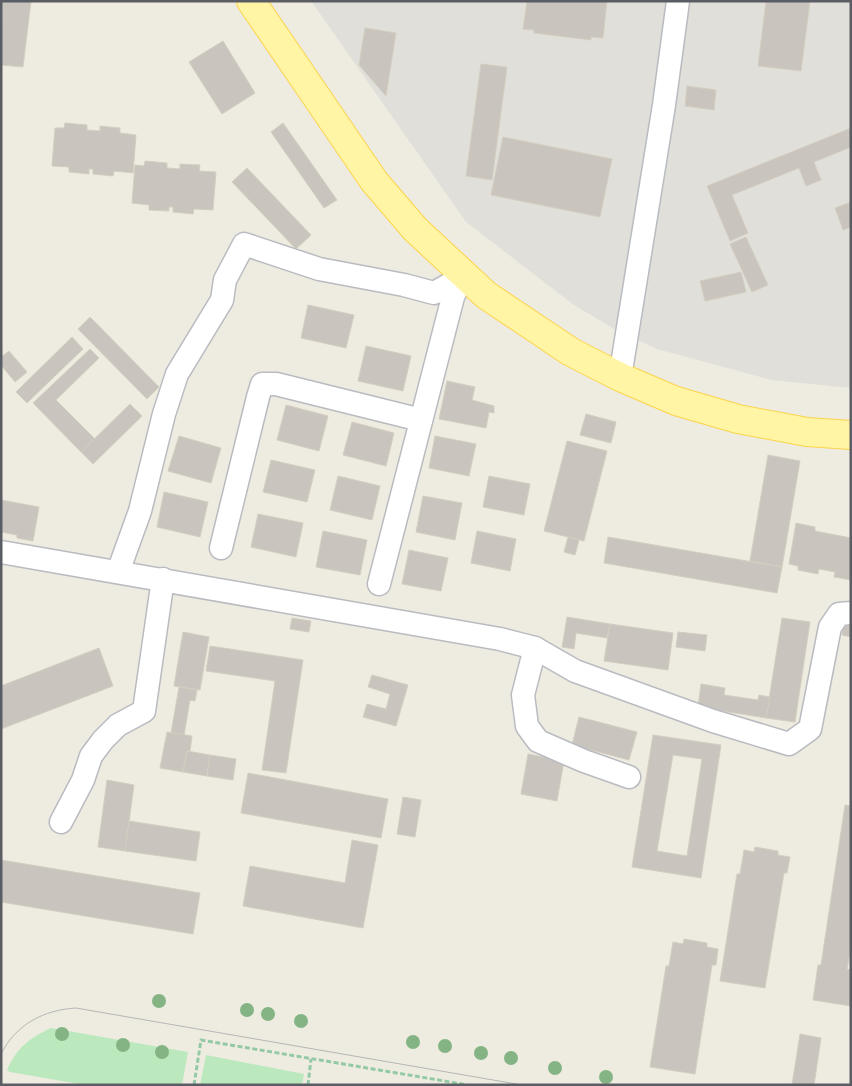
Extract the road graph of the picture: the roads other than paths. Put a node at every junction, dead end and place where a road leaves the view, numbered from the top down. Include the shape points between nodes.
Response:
1 (251, 1) edge
2 (678, 1) edge
3 (463, 273) junction
4 (620, 377) junction
5 (421, 420) junction
6 (851, 435) edge
7 (222, 548) dead end
8 (1, 552) edge
9 (118, 572) junction
10 (162, 580) junction
11 (379, 584) dead end
12 (851, 613) edge
13 (535, 648) junction
14 (629, 777) dead end
15 (61, 822) dead end

1 - 3 main road via 374,181 415,229
2 - 4 street
3 - 4 main road via 486,295 520,319 571,352
3 - 5 street via 453,297
3 - 9 street via 434,293 319,270 244,244 225,280 222,300 177,374 140,511
4 - 6 main road via 676,401 738,419 807,432
5 - 7 street via 276,384 262,384
5 - 11 street
8 - 9 street
9 - 10 street
10 - 13 street via 500,639
10 - 15 street via 144,711 118,725 102,740 91,756 83,780
12 - 13 street via 840,614 830,626 810,730 790,744 713,721 575,670
13 - 14 street via 523,695 527,726 538,741

